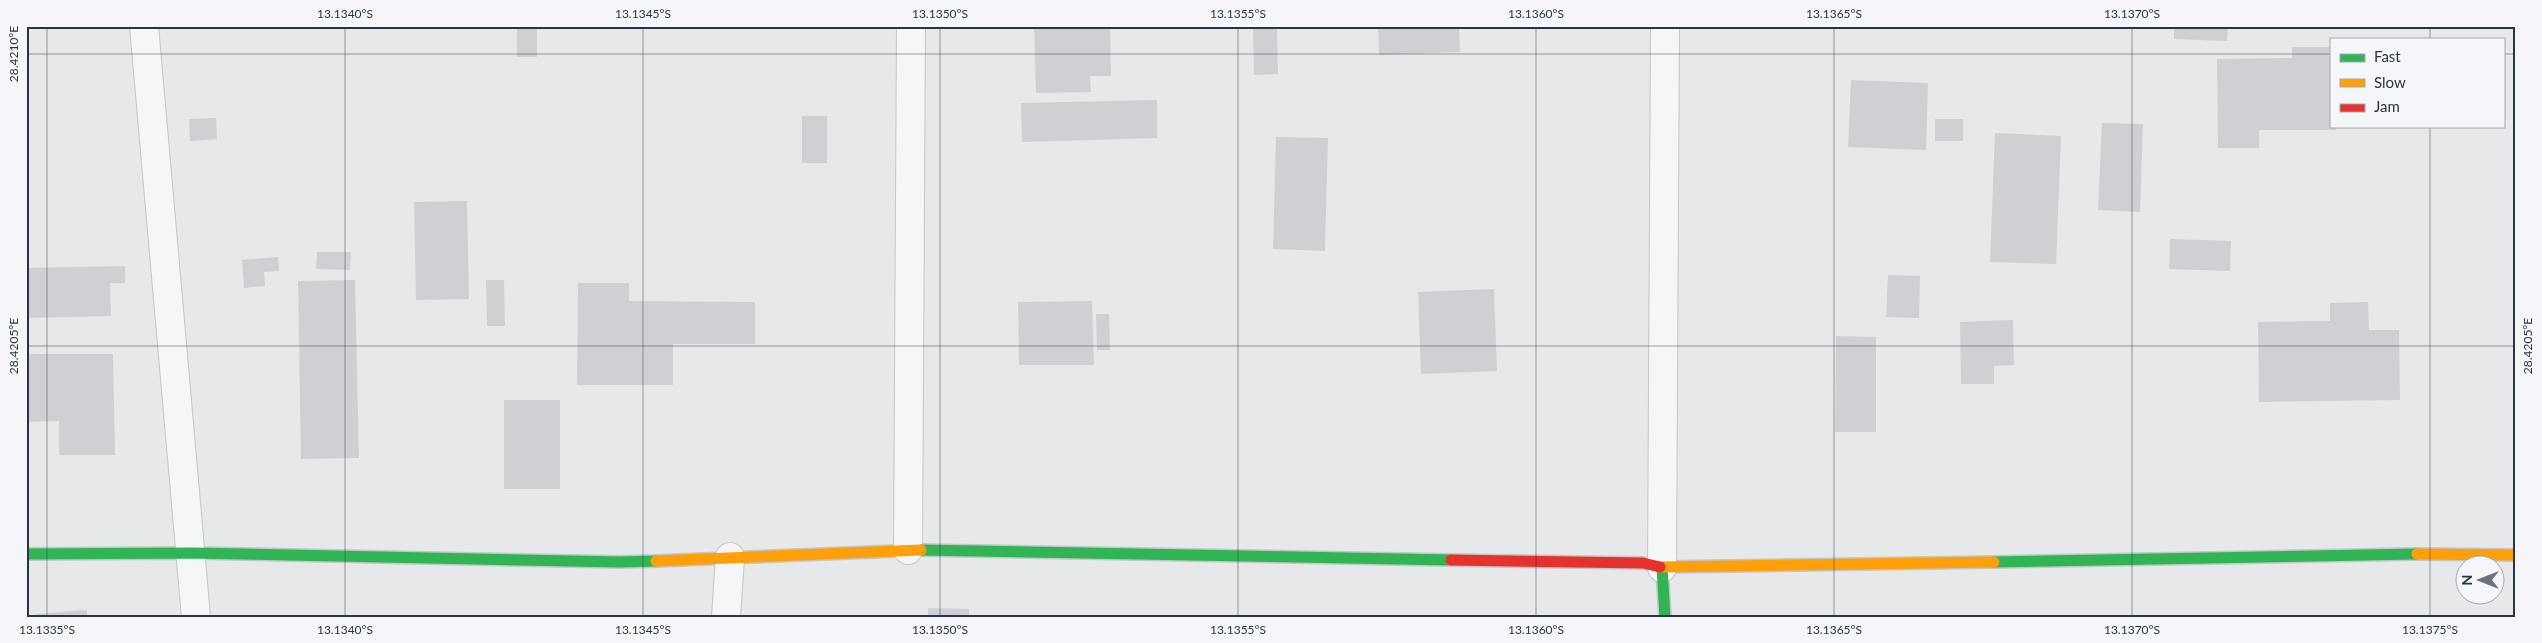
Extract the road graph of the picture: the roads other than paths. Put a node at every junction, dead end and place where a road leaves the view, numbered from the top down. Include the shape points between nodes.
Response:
1 (144, 26) edge
2 (911, 26) edge
3 (1665, 26) edge
4 (908, 550) junction
5 (26, 554) edge
6 (192, 554) junction
7 (2516, 555) edge
8 (730, 557) junction
9 (1662, 568) junction
10 (196, 617) edge
11 (726, 617) edge
12 (1665, 617) edge

1 - 6 street
2 - 4 street
3 - 9 street
4 - 8 main road
4 - 9 main road via 1643,563
5 - 6 main road
6 - 8 main road via 620,562
6 - 10 street
7 - 9 main road via 2398,554
8 - 11 street
9 - 12 main road

